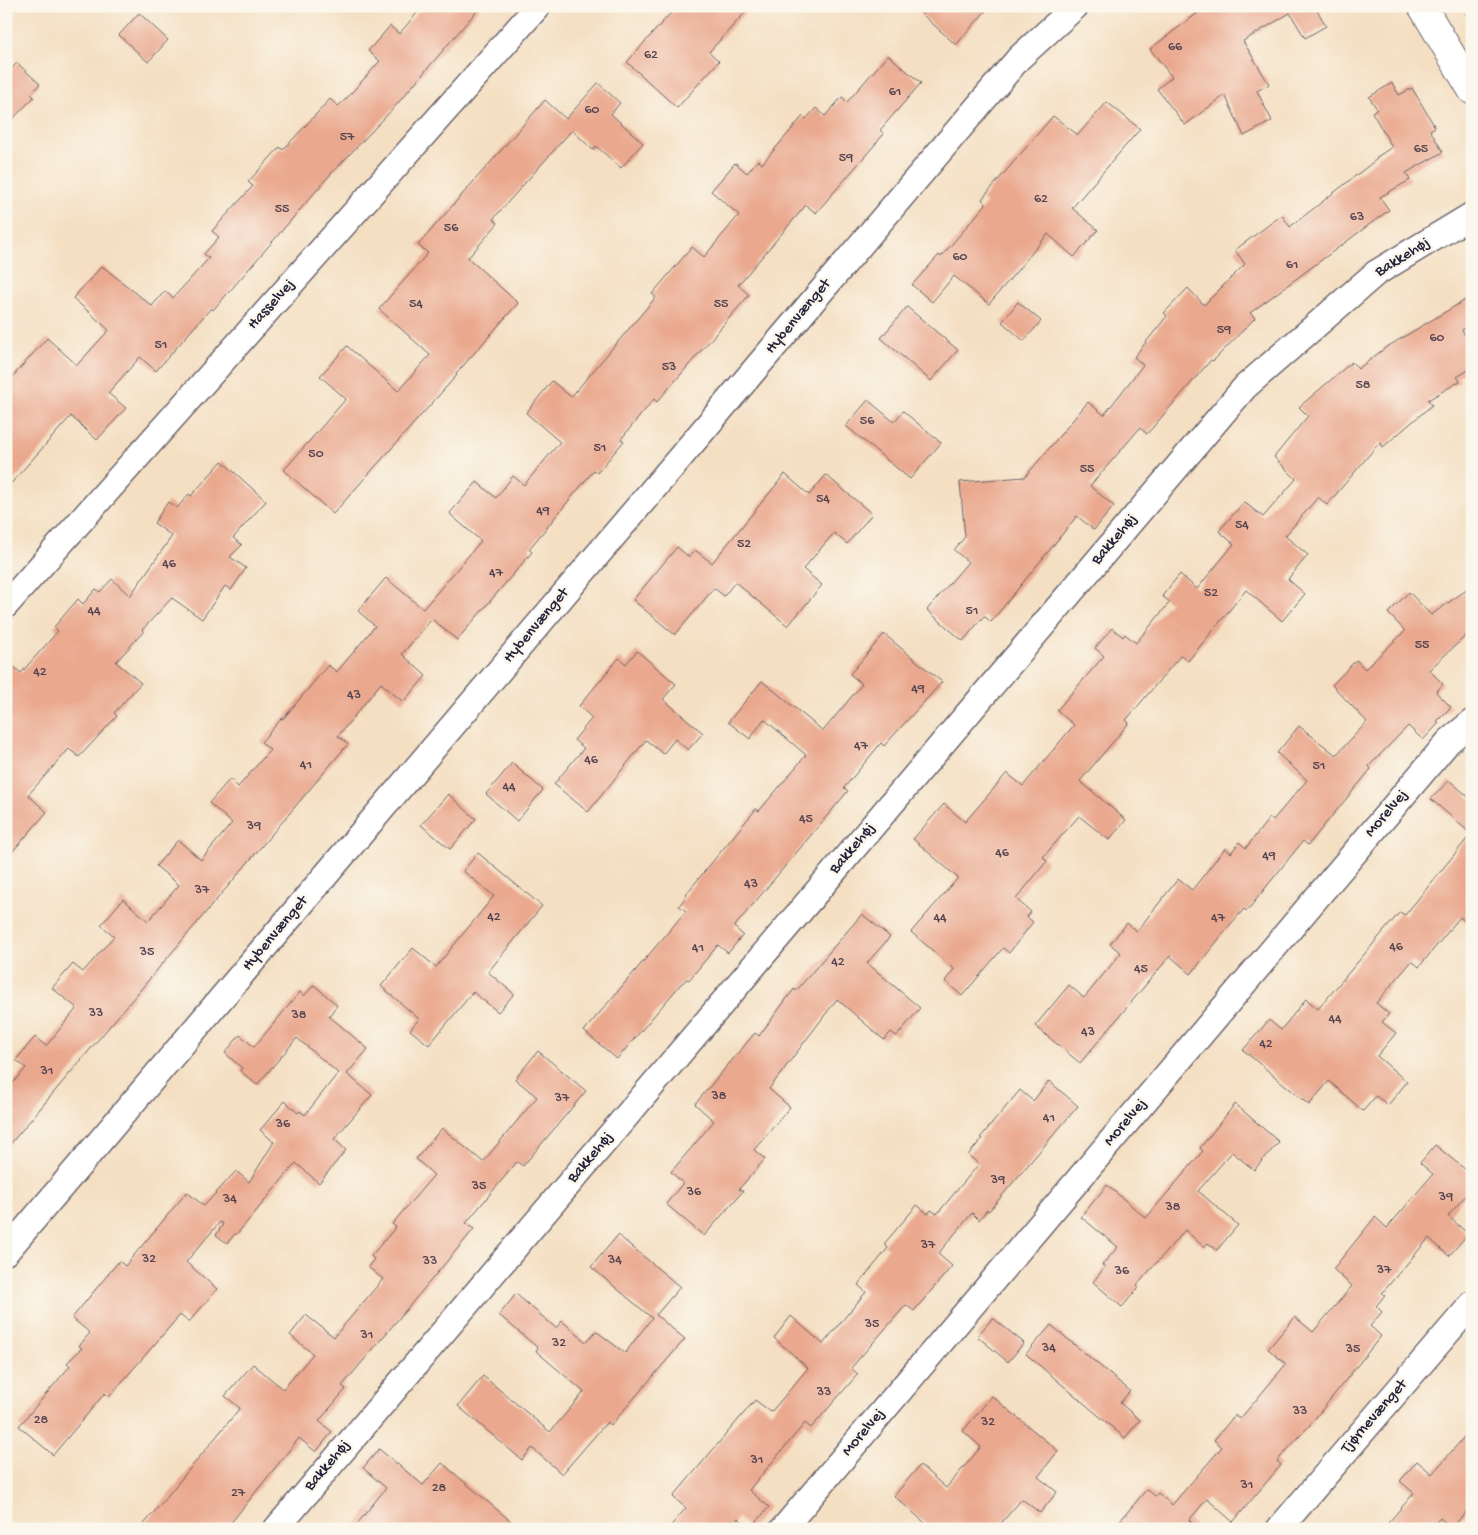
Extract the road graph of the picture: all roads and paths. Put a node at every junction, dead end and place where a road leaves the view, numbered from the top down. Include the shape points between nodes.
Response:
1 (538, 6) edge
2 (1076, 6) edge
3 (1422, 6) edge
4 (1463, 6) edge
5 (1472, 20) edge
6 (1472, 90) edge
7 (1472, 215) edge
8 (6, 604) edge
9 (1472, 722) edge
10 (6, 1252) edge
11 (1472, 1304) edge
12 (276, 1529) edge
13 (783, 1529) edge
14 (1279, 1529) edge

1 - 8 street, Hasselvej
2 - 10 street, Hybenvænget via 1019,58
3 - 6 street
4 - 5 path
7 - 12 street, Bakkehøj via 1376,273 1245,387
9 - 13 street, Morelvej via 1449,741
11 - 14 street, Tjørnevænget

